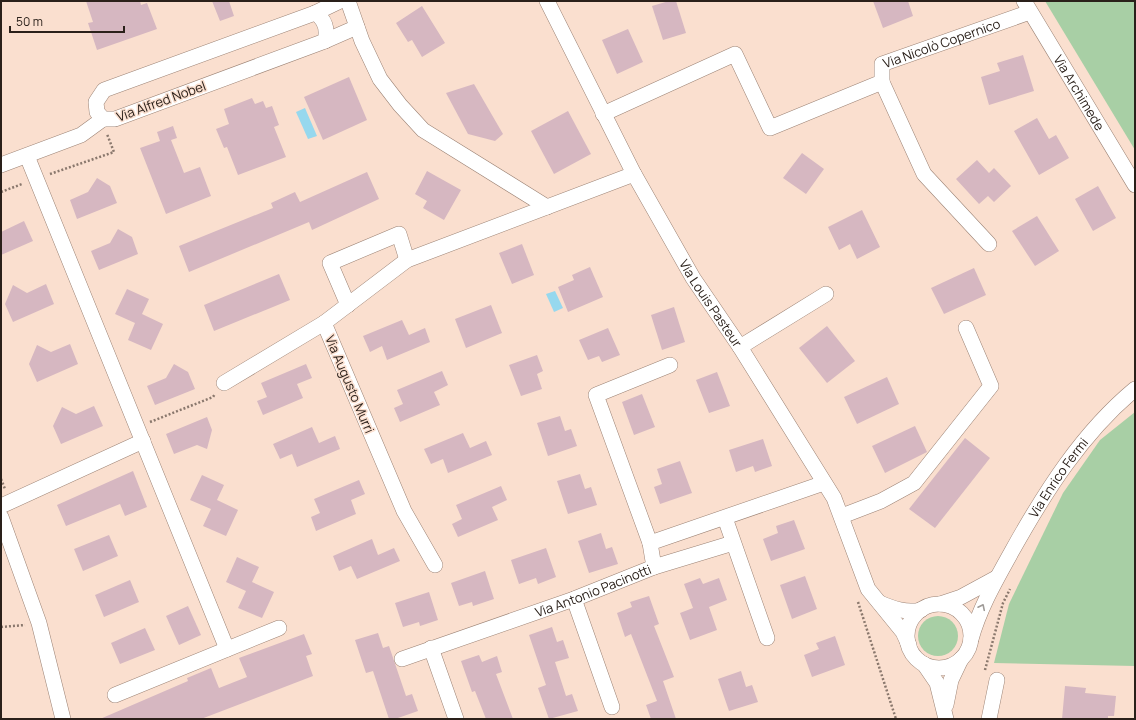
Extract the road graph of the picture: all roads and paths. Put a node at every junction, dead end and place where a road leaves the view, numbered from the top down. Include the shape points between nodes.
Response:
1 (340, 1) edge
2 (348, 1) edge
3 (547, 1) edge
4 (1027, 7) edge
5 (315, 13) junction
6 (357, 28) junction
7 (325, 41) junction
8 (882, 82) junction
9 (603, 114) junction
10 (101, 121) junction
11 (27, 156) junction
12 (1, 165) edge
13 (634, 174) junction
14 (36, 179) junction
15 (1135, 185) edge
16 (1, 192) edge
17 (547, 207) junction
18 (989, 244) dead end
19 (407, 260) junction
20 (826, 294) dead end
21 (348, 305) junction
22 (324, 323) junction
23 (966, 328) dead end
24 (740, 347) junction
25 (670, 365) dead end
26 (224, 383) joint
27 (1135, 390) edge
28 (140, 434) junction
29 (824, 483) junction
30 (1, 506) edge
31 (842, 516) junction
32 (1, 517) edge
33 (725, 518) junction
34 (650, 543) junction
35 (733, 543) junction
36 (435, 565) dead end
37 (654, 567) junction
38 (996, 578) junction
39 (1012, 584) dead end
40 (857, 598) dead end
41 (574, 599) junction
42 (878, 602) junction
43 (939, 604) junction
44 (921, 610) junction
45 (39, 623) junction
46 (1, 627) edge
47 (279, 628) dead end
48 (767, 638) dead end
49 (971, 639) junction
50 (909, 645) junction
51 (431, 648) junction
52 (227, 649) junction
53 (402, 658) dead end
54 (961, 659) junction
55 (924, 664) junction
56 (990, 678) joint
57 (115, 695) dead end
58 (612, 707) dead end
59 (945, 716) edge
60 (63, 719) edge
61 (456, 719) edge
62 (896, 719) edge
63 (989, 719) edge

1 - 5 street, Via Alfred Nobel
2 - 6 street
3 - 9 street, Via Louis Pasteur
4 - 8 street, Via Nicolò Copernico via 882,64
4 - 15 street, Via Archimede
5 - 7 street via 321,16 325,25
5 - 10 street, Via Alfred Nobel via 104,90 96,102
6 - 7 street, Via Alfred Nobel
6 - 17 street via 380,79 423,130
7 - 10 street, Via Alfred Nobel via 115,119
8 - 9 street, Via Nicolò Copernico via 770,128 735,54
8 - 18 street via 924,174
9 - 13 street, Via Louis Pasteur
10 - 11 street via 81,135
10 - 14 path via 114,152
11 - 12 street
11 - 14 street
13 - 17 street, Via Augusto Murri
13 - 24 street, Via Louis Pasteur via 693,278
14 - 16 path
14 - 28 street
17 - 19 street, Via Augusto Murri
19 - 21 street, Via Augusto Murri
19 - 21 street via 399,234 330,262
20 - 24 street
21 - 22 street, Via Augusto Murri
22 - 26 street
22 - 36 street, Via Augusto Murri via 404,511
23 - 31 street via 991,386 914,483 881,501
24 - 29 street, Via Louis Pasteur via 806,450
25 - 34 street via 596,395
26 - 28 path via 212,397
27 - 38 street, Via Enrico Fermi via 1113,408 1079,448 1046,494
28 - 30 street
28 - 52 street
29 - 31 street, Via Louis Pasteur
29 - 33 street, Via Antonio Pacinotti
31 - 42 street, Via Louis Pasteur via 857,563 868,589
32 - 45 street
33 - 34 street, Via Antonio Pacinotti
33 - 35 street
34 - 37 street, Via Antonio Pacinotti
35 - 37 street
35 - 48 street
37 - 41 street, Via Antonio Pacinotti
38 - 43 street via 961,597
49 -> 38 street, Via Enrico Fermi via 977,616
39 - 56 path via 1003,603
40 - 62 path
41 - 51 street, Via Antonio Pacinotti
41 - 58 street
42 - 44 street via 899,611
42 - 50 street, Via Louis Pasteur via 903,632
43 - 44 street
43 - 49 street via 952,607 962,614 969,626
44 - 50 street via 909,626
45 - 46 path
45 - 60 street
47 - 52 street
49 - 54 street via 968,650
50 - 55 street via 914,655
51 - 53 street, Via Antonio Pacinotti
51 - 61 street
52 - 57 street
54 - 55 street via 943,668
54 - 59 street via 951,680
55 - 59 street via 937,683
56 - 63 street

